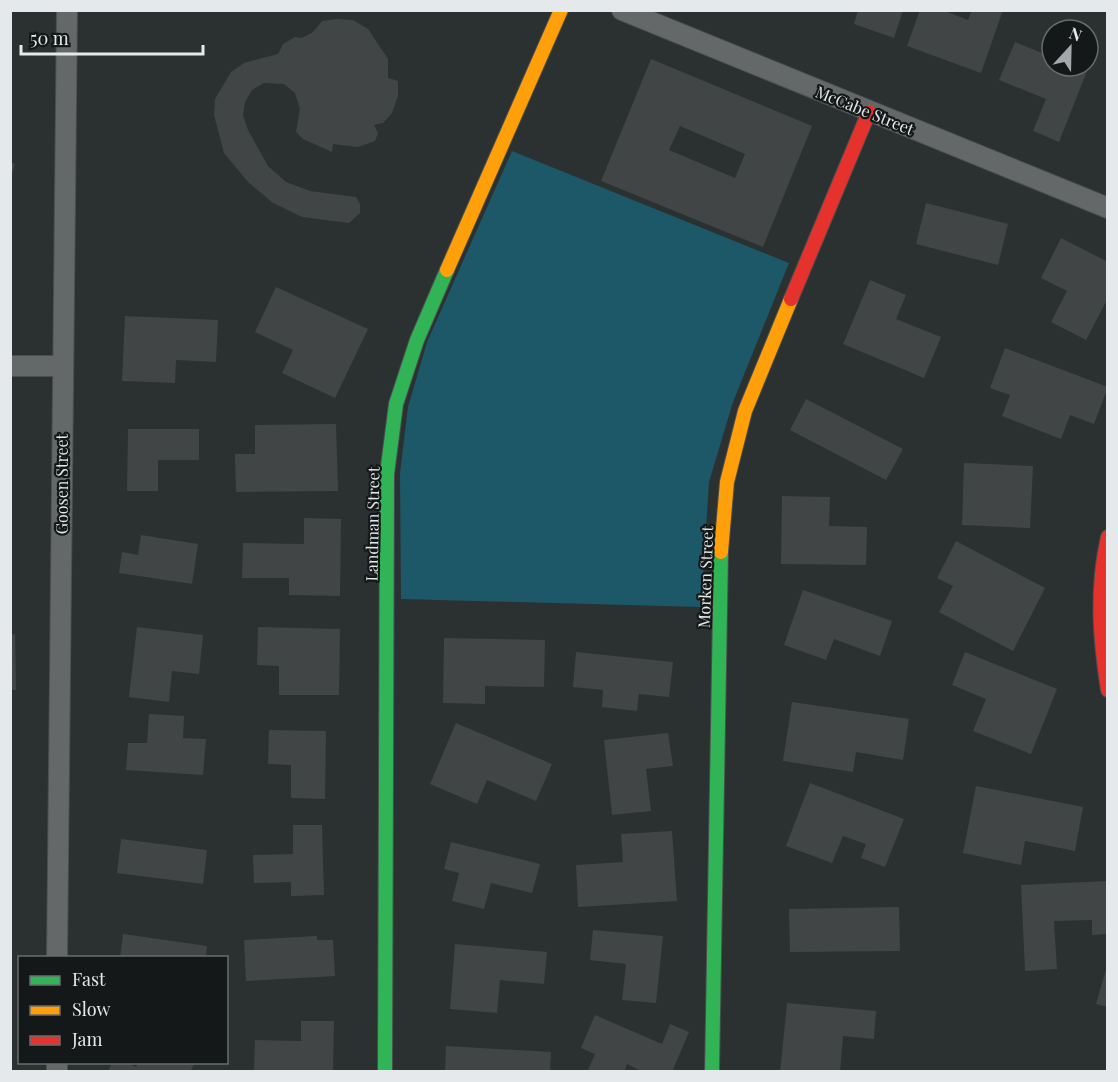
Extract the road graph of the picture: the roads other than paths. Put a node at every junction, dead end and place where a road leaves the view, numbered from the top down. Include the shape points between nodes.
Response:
1 (67, 10) edge
2 (561, 10) edge
3 (622, 10) edge
4 (869, 112) junction
5 (1107, 208) edge
6 (10, 366) edge
7 (62, 366) junction
8 (1107, 537) edge
9 (1107, 690) edge
10 (57, 956) edge
11 (384, 1071) edge
12 (712, 1071) edge

1 - 7 street, Goosen Street
2 - 11 street, Landman Street via 417,340 396,404 387,474
3 - 4 street, McCabe Street
4 - 5 street, McCabe Street
4 - 12 street, Morken Street via 745,411 727,482 720,564
6 - 7 street
7 - 10 street, Goosen Street
8 - 9 street via 1101,562 1097,622

